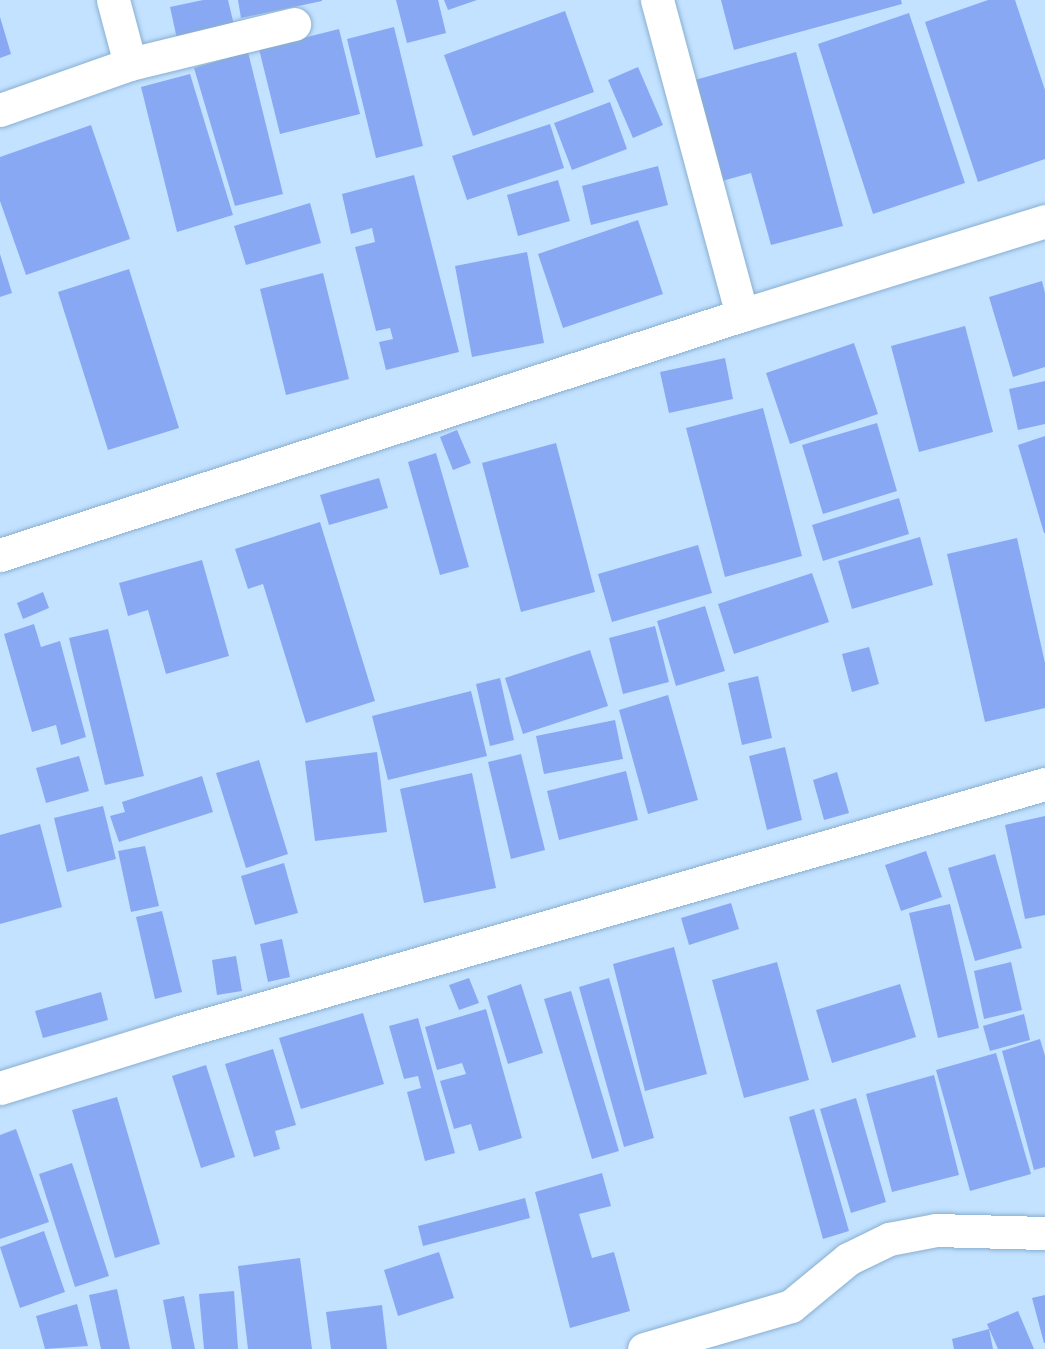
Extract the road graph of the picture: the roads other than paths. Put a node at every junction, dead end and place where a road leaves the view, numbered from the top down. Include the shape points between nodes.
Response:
1 (113, 0) edge
2 (657, 0) edge
3 (294, 24) dead end
4 (130, 64) junction
5 (0, 110) edge
6 (1045, 221) edge
7 (742, 315) junction
8 (0, 555) edge
9 (1045, 784) edge
10 (0, 1088) edge
11 (1045, 1233) edge
12 (644, 1349) edge

1 - 4 street
2 - 7 street
3 - 4 street
4 - 5 street
6 - 7 street
7 - 8 street
9 - 10 street via 180,1032
11 - 12 street via 936,1230 889,1239 848,1259 791,1306

